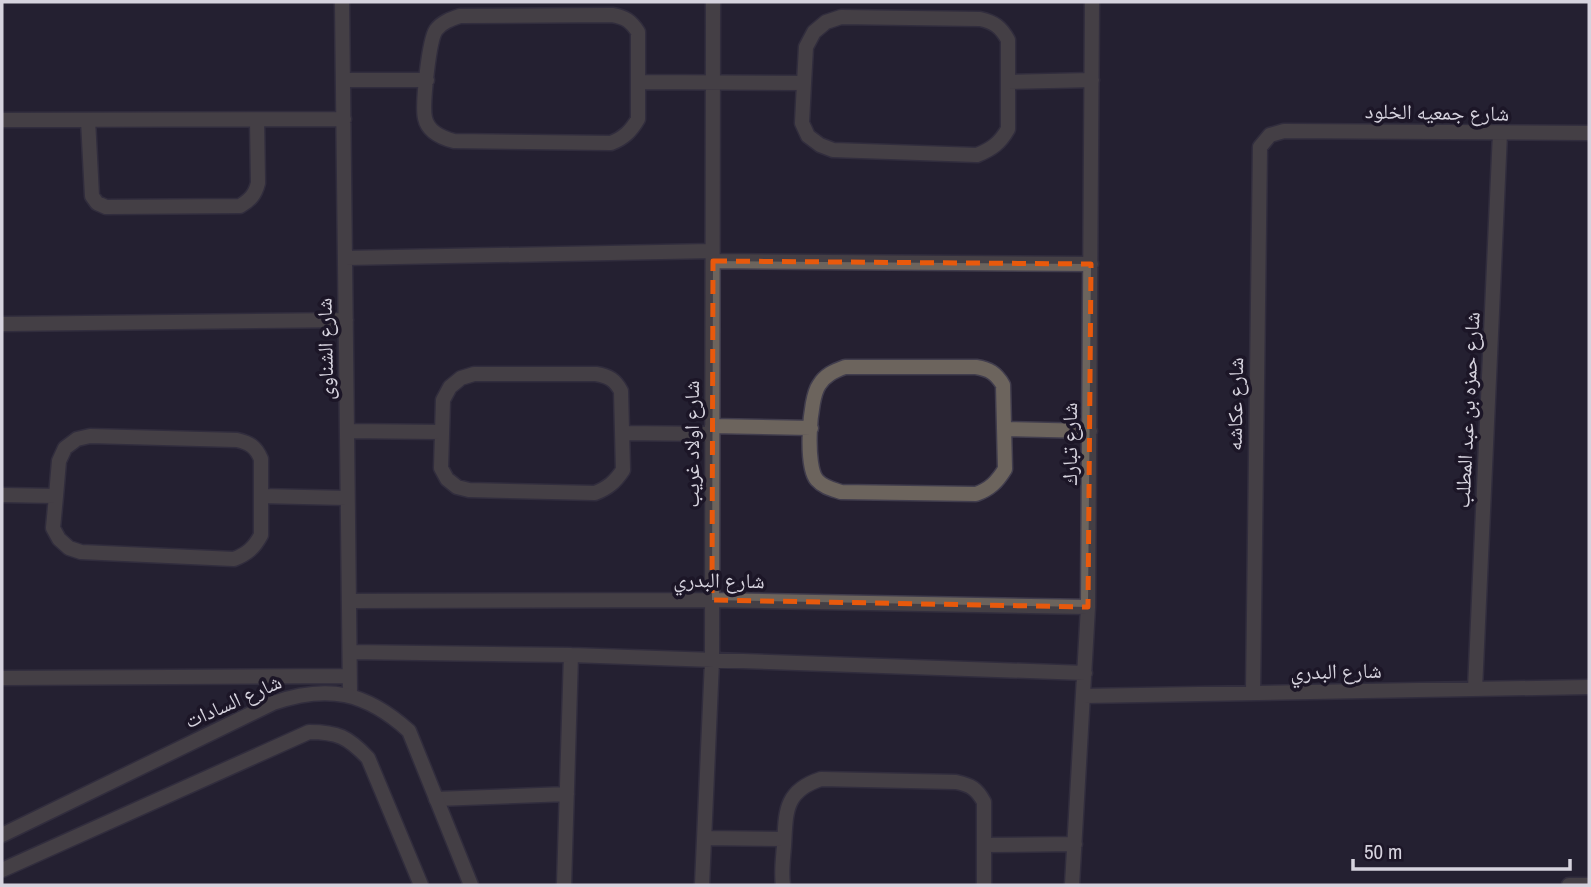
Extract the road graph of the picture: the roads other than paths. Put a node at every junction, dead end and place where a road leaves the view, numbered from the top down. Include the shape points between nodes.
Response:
1 (342, 2) edge
2 (713, 2) edge
3 (1092, 2) edge
4 (344, 80) junction
5 (427, 80) junction
6 (1091, 80) junction
7 (638, 82) junction
8 (713, 82) junction
9 (1008, 82) junction
10 (804, 83) junction
11 (344, 119) junction
12 (2, 120) edge
13 (88, 120) junction
14 (257, 120) junction
15 (1284, 131) joint
16 (1589, 133) edge
17 (1500, 134) junction
18 (713, 256) junction
19 (345, 258) junction
20 (1091, 264) junction
21 (346, 320) junction
22 (2, 324) edge
23 (811, 429) junction
24 (1004, 429) junction
25 (712, 430) junction
26 (347, 431) junction
27 (1090, 431) junction
28 (442, 432) junction
29 (622, 433) junction
30 (2, 495) edge
31 (56, 496) junction
32 (261, 496) junction
33 (347, 498) junction
34 (712, 600) junction
35 (350, 601) junction
36 (1088, 607) junction
37 (350, 652) junction
38 (571, 655) junction
39 (712, 661) junction
40 (1085, 673) junction
41 (349, 676) junction
42 (2, 678) edge
43 (1589, 687) edge
44 (1475, 689) junction
45 (1253, 693) junction
46 (350, 695) junction
47 (1083, 696) junction
48 (567, 794) junction
49 (436, 799) junction
50 (2, 835) edge
51 (704, 838) junction
52 (784, 839) junction
53 (1075, 844) junction
54 (984, 845) junction
55 (2, 870) edge
56 (421, 885) edge
57 (471, 885) edge
58 (564, 885) edge
59 (702, 885) edge
60 (783, 885) edge
61 (984, 885) edge
62 (1072, 885) edge
63 (1569, 885) edge
64 (1589, 885) edge

1 - 4 street, شارع الشناوى
2 - 8 street, شارع اولاد غريب
3 - 6 street, شارع تبارك
4 - 5 street
4 - 11 street, شارع الشناوى
5 - 7 street via 425,119 441,138 584,143 611,143 632,130 638,119
5 - 7 street via 430,43 436,30 460,16 612,15 633,23 638,32
6 - 9 street
6 - 20 street, شارع تبارك
7 - 8 street
8 - 10 street
8 - 18 street, شارع اولاد غريب
9 - 10 street via 1009,40 992,22 841,17 814,32 806,47
9 - 10 street via 1008,129 990,150 976,155 820,145 808,136 802,123
11 - 14 street
11 - 19 street, شارع الشناوى
12 - 13 street
13 - 14 street
13 - 14 street via 92,196 106,207 119,207 240,206 249,201 258,183
15 - 17 street, شارع جمعيه الخلود
15 - 45 street, شارع عكاشه via 1270,135 1260,147 1258,162
16 - 17 street, شارع جمعيه الخلود
17 - 44 street, شارع حمزه بن عبد المطلب
18 - 19 street
18 - 20 street
18 - 25 street, شارع اولاد غريب
19 - 21 street, شارع الشناوى
20 - 27 street, شارع تبارك
21 - 22 street
21 - 26 street, شارع الشناوى
23 - 24 street via 813,396 831,372 845,367 976,367 987,368 1003,385
23 - 24 street via 810,468 828,488 975,494 998,481 1005,469
23 - 25 street
24 - 27 street
25 - 29 street
25 - 34 street, شارع اولاد غريب
26 - 28 street
26 - 33 street, شارع الشناوى
27 - 36 street, شارع تبارك
28 - 29 street via 443,400 461,378 474,374 596,374 616,382 621,391
28 - 29 street via 441,468 457,487 595,493 607,489 622,470
30 - 31 street
31 - 32 street via 59,461 65,448 90,436 248,442 261,459
31 - 32 street via 53,528 69,548 234,559 255,546 261,535
32 - 33 street
33 - 35 street, شارع الشناوى
34 - 35 street, شارع البدري
34 - 36 street, شارع البدري
34 - 39 street, شارع اولاد غريب
35 - 37 street, شارع الشناوى
36 - 40 street, شارع تبارك
37 - 38 street
37 - 41 street, شارع الشناوى
38 - 39 street
38 - 48 street
39 - 40 street
39 - 51 street, شارع اولاد غريب
40 - 47 street, شارع تبارك
41 - 42 street
41 - 46 street, شارع الشناوى
43 - 44 street, شارع البدري
44 - 45 street, شارع البدري
45 - 47 street, شارع البدري
46 - 49 street, شارع السادات via 382,709 409,731
46 - 50 street, شارع السادات via 311,693 273,703
47 - 53 street, شارع تبارك
48 - 49 street
48 - 58 street
49 - 57 street, شارع السادات
51 - 52 street
51 - 59 street, شارع اولاد غريب
52 - 54 street via 786,808 805,784 821,779 956,782 978,791 984,802
52 - 60 street
53 - 54 street
53 - 62 street, شارع تبارك
54 - 61 street
55 - 56 street via 309,732 331,732 352,741 368,758
63 - 64 street

